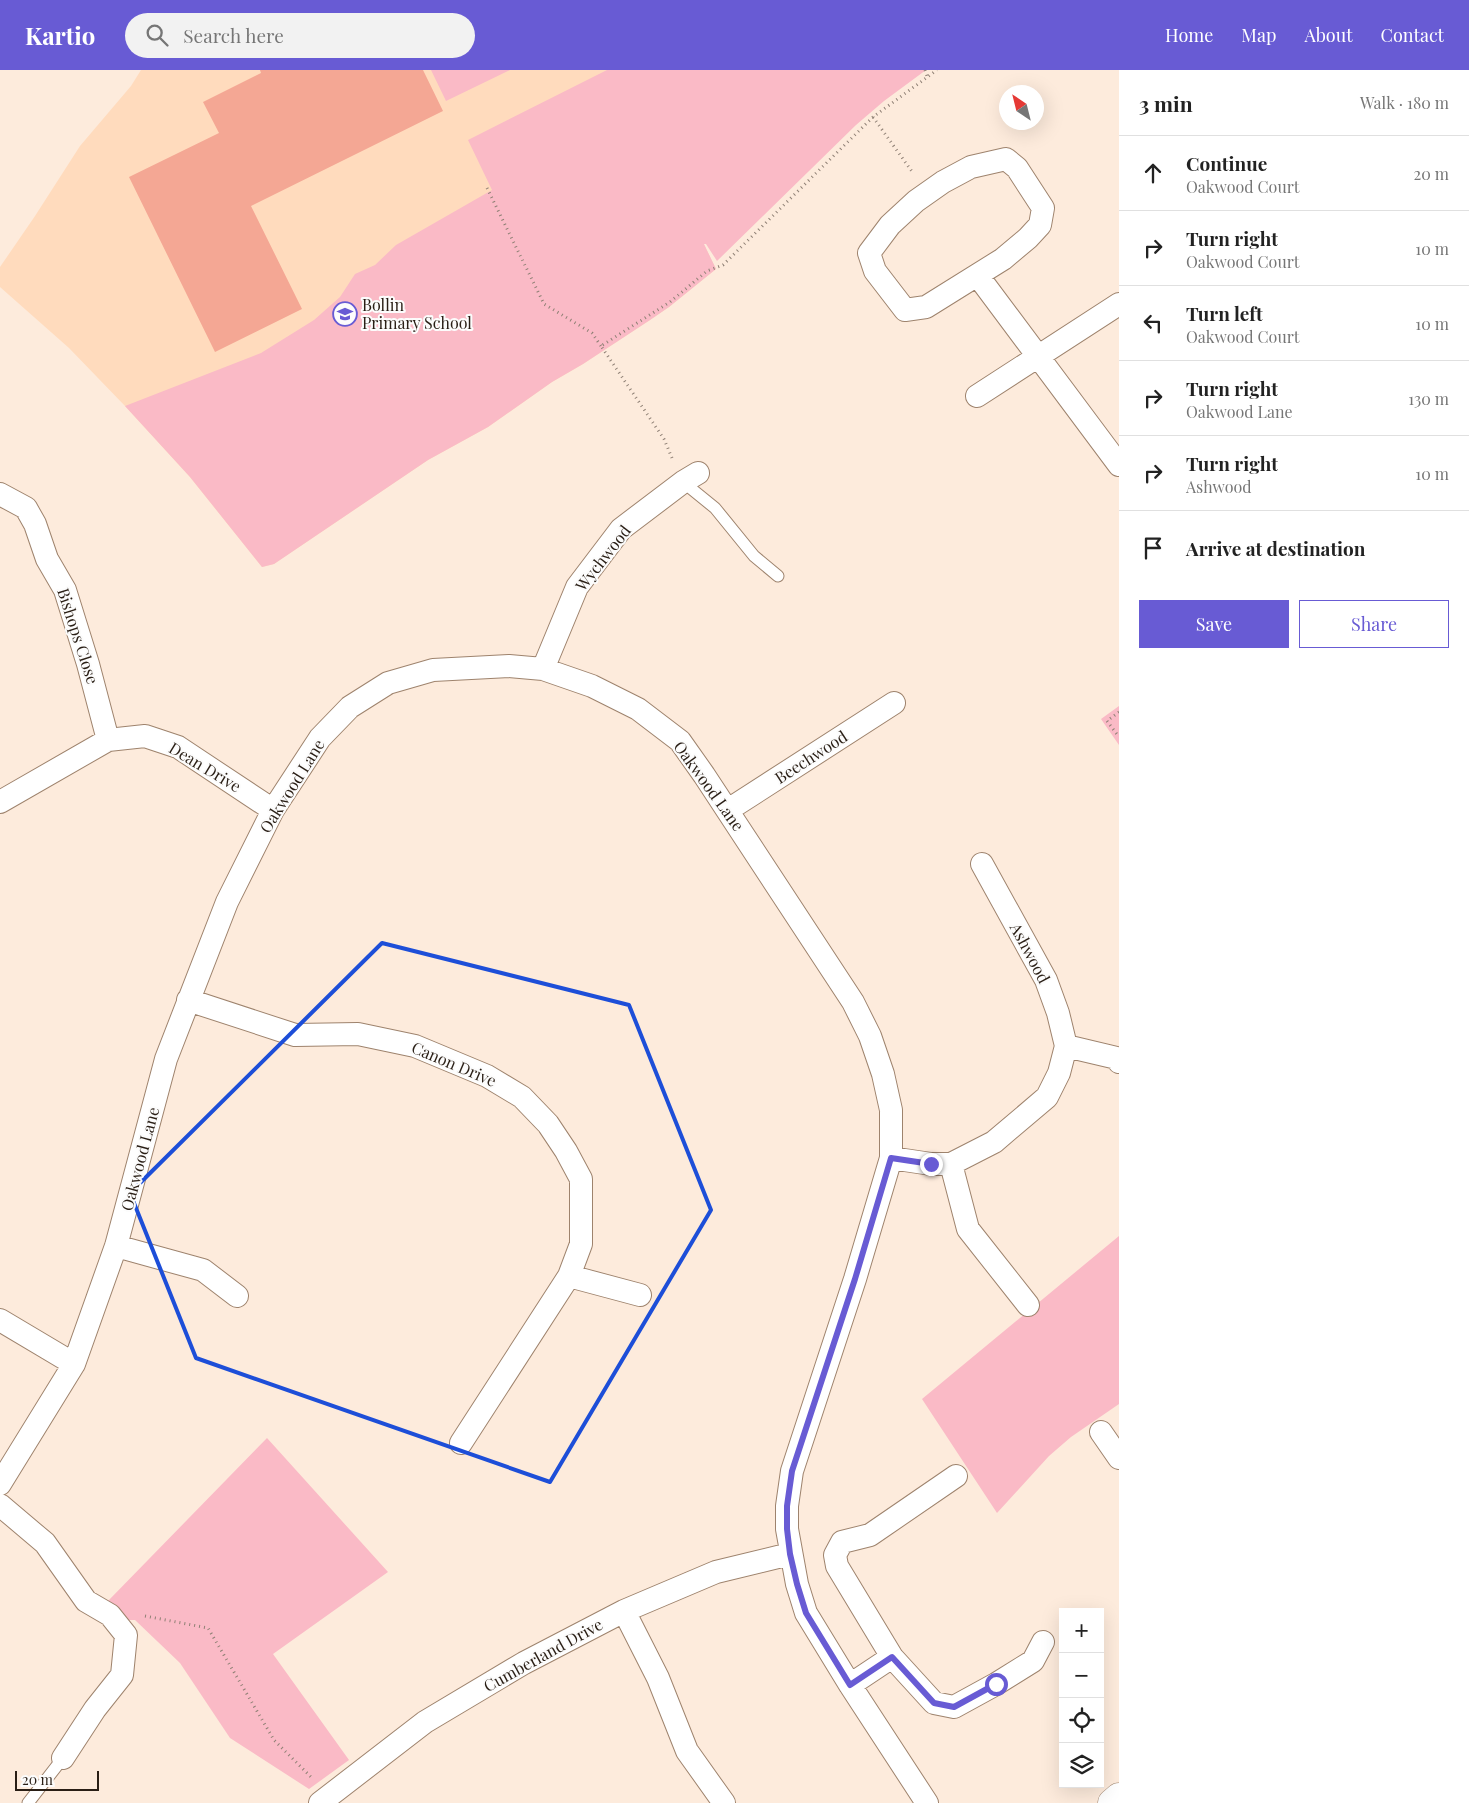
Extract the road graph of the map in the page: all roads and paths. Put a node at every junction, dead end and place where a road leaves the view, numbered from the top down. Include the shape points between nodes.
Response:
1 (924, 70) edge
2 (936, 70) edge
3 (927, 76) junction
4 (873, 117) junction
5 (487, 188) dead end
6 (927, 193) junction
7 (978, 276) junction
8 (1119, 304) edge
9 (602, 346) junction
10 (1039, 358) junction
11 (977, 396) dead end
12 (1119, 465) edge
13 (690, 478) junction
14 (0, 494) edge
15 (778, 576) dead end
16 (543, 669) junction
17 (894, 703) dead end
18 (1119, 712) edge
19 (1119, 737) edge
20 (108, 740) junction
21 (0, 802) edge
22 (273, 810) junction
23 (728, 810) junction
24 (982, 864) dead end
25 (188, 1000) junction
26 (1066, 1046) junction
27 (1119, 1062) edge
28 (891, 1158) junction
29 (951, 1164) junction
30 (116, 1246) junction
31 (569, 1276) junction
32 (640, 1295) dead end
33 (237, 1296) dead end
34 (1028, 1305) dead end
35 (0, 1320) edge
36 (74, 1364) junction
37 (1101, 1432) dead end
38 (461, 1443) dead end
39 (1119, 1458) edge
40 (956, 1476) dead end
41 (0, 1484) edge
42 (0, 1504) edge
43 (790, 1554) junction
44 (624, 1611) junction
45 (113, 1619) junction
46 (1043, 1642) dead end
47 (892, 1657) junction
48 (850, 1685) junction
49 (63, 1758) joint
50 (1119, 1797) edge
51 (325, 1799) edge
52 (28, 1803) edge
53 (724, 1803) edge
54 (927, 1803) edge
55 (1112, 1803) edge

1 - 3 path
2 - 3 path
3 - 4 path
4 - 6 path
4 - 9 path via 723,265 707,271 670,302
5 - 9 path via 544,304 592,333
6 - 7 street via 890,225 869,253 875,271 905,310 926,307
6 - 7 street via 972,167 1006,160 1017,168 1043,208 1040,225 1028,238
7 - 10 street
8 - 10 street
9 - 13 path
10 - 11 street
10 - 12 street
13 - 15 lane via 754,556
13 - 16 street, Wychwood via 621,529 577,588
14 - 20 street, Bishops Close via 26,508 47,559 66,590
16 - 22 street, Oakwood Lane via 509,666 433,670 388,683 350,707 320,738
16 - 23 street, Oakwood Lane via 592,686 638,709 666,730 680,741
17 - 23 street, Beechwood
18 - 19 path via 1107,720
20 - 21 street, Dean Drive
20 - 22 street, Dean Drive via 145,736 178,747
22 - 25 street, Oakwood Lane via 227,902
23 - 28 street, Oakwood Lane via 853,1002 870,1036 891,1110
24 - 26 street, Ashwood via 1046,980
25 - 30 street, Oakwood Lane via 166,1059
25 - 31 street, Canon Drive via 295,1035 358,1034 415,1046 487,1076 522,1097 548,1124 581,1179 581,1244
26 - 27 street via 1117,1058
26 - 29 street, Ashwood via 1059,1072 1047,1097 994,1142
28 - 29 street, Ashwood
28 - 43 street, Oakwood Lane via 792,1471 787,1514
29 - 34 street via 968,1229
30 - 33 street via 203,1270
30 - 36 street, Oakwood Lane
31 - 32 street
31 - 38 street, Canon Drive
35 - 36 street
36 - 41 street, Oakwood Lane
37 - 39 street
40 - 47 street via 870,1535 842,1542 835,1555 837,1566
42 - 45 street via 45,1543 86,1601
43 - 44 street, Cumberland Drive via 716,1572
43 - 48 street, Oakwood Lane via 806,1613
44 - 51 street, Cumberland Drive via 524,1663 425,1722
44 - 53 street via 658,1678 687,1751
45 - 49 street via 126,1635 122,1675
45 - 51 path via 137,1615 208,1628 274,1740
46 - 47 street via 1034,1661 954,1707 934,1703
47 - 48 street
48 - 54 street, Oakwood Lane
49 - 52 lane
50 - 55 street

